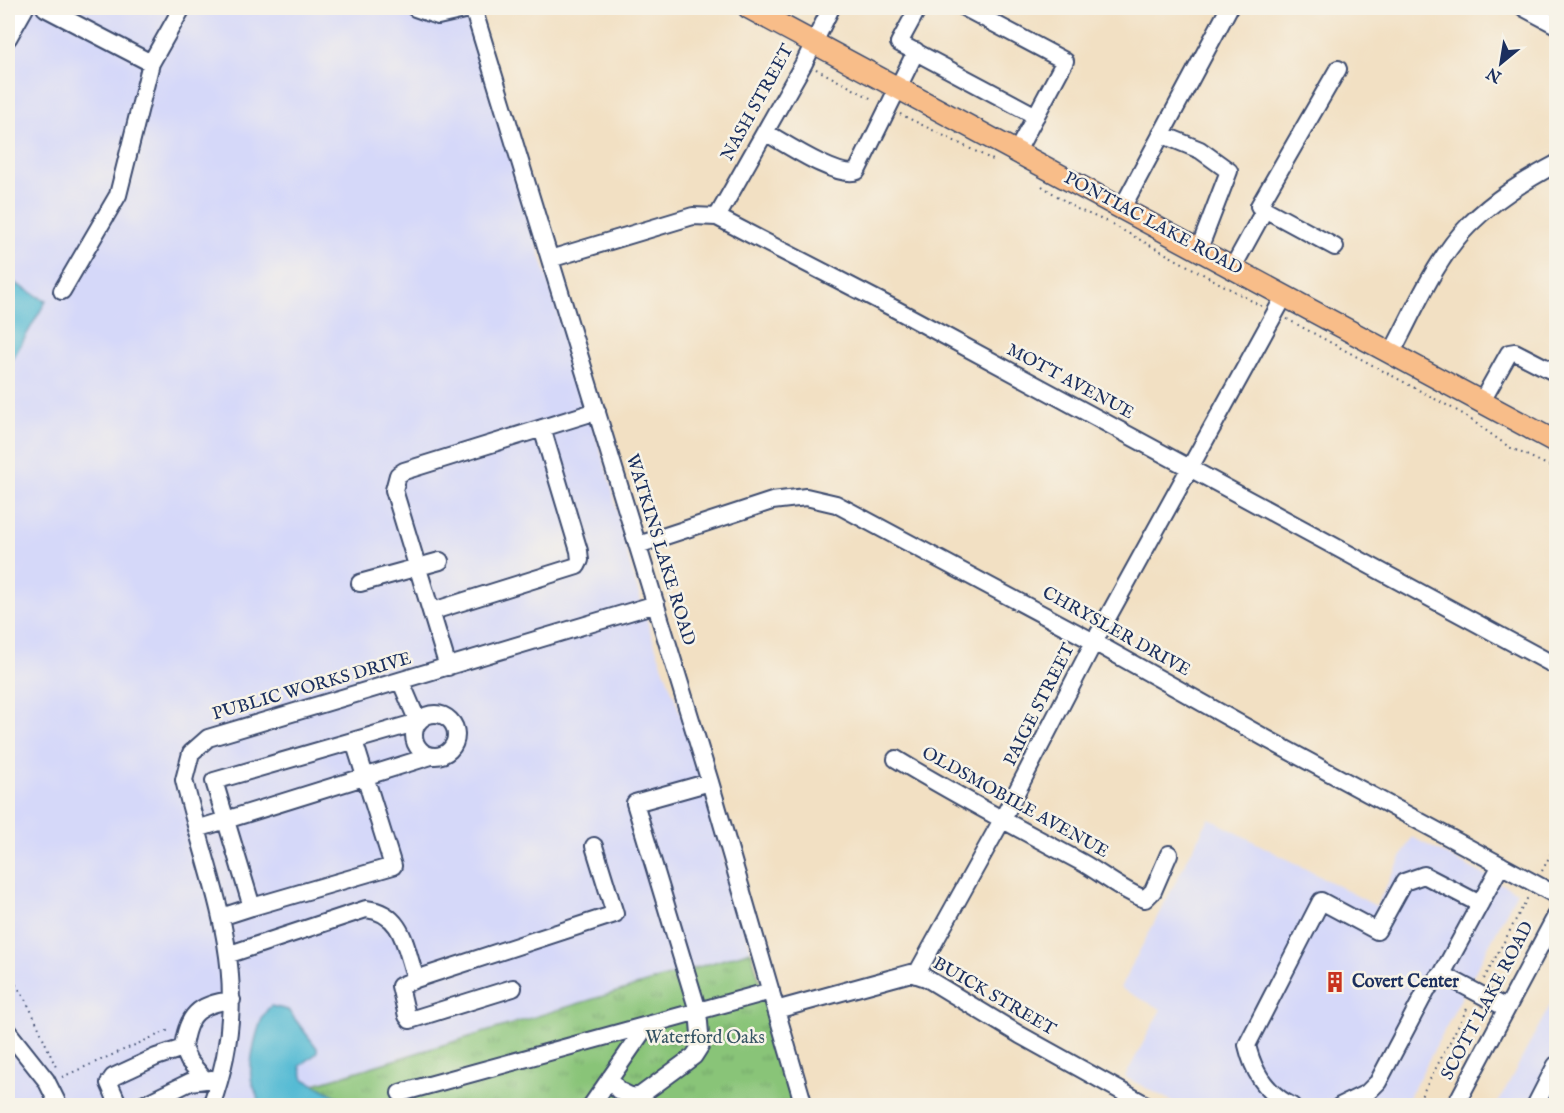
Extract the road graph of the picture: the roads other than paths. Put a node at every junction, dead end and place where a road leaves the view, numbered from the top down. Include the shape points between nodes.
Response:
1 (25, 8) edge
2 (45, 8) edge
3 (182, 8) edge
4 (415, 8) edge
5 (473, 8) edge
6 (753, 8) edge
7 (831, 8) edge
8 (918, 8) edge
9 (965, 8) edge
10 (1229, 8) edge
11 (1524, 8) edge
12 (1557, 25) edge
13 (8, 38) edge
14 (814, 42) junction
15 (916, 51) junction
16 (151, 63) junction
17 (1338, 69) dead end
18 (897, 87) junction
19 (1036, 116) junction
20 (765, 132) junction
21 (1161, 134) junction
22 (1017, 151) junction
23 (1557, 164) edge
24 (1122, 208) junction
25 (1265, 209) junction
26 (717, 217) junction
27 (1335, 248) dead end
28 (1199, 249) junction
29 (550, 258) junction
30 (1233, 267) junction
31 (62, 291) dead end
32 (1285, 295) junction
33 (1392, 352) junction
34 (1557, 373) edge
35 (1482, 401) junction
36 (597, 411) junction
37 (542, 428) junction
38 (1557, 442) edge
39 (1189, 467) junction
40 (638, 545) junction
41 (440, 561) dead end
42 (419, 567) junction
43 (360, 583) dead end
44 (656, 604) junction
45 (433, 611) junction
46 (1094, 642) junction
47 (1557, 666) edge
48 (448, 667) junction
49 (401, 682) junction
50 (418, 722) junction
51 (354, 741) junction
52 (431, 756) junction
53 (896, 759) dead end
54 (365, 776) junction
55 (710, 782) junction
56 (226, 819) junction
57 (1002, 820) junction
58 (196, 828) junction
59 (594, 846) dead end
60 (1169, 854) dead end
61 (1501, 865) junction
62 (1557, 895) edge
63 (1480, 904) junction
64 (252, 907) junction
65 (221, 916) junction
66 (1557, 916) edge
67 (230, 954) junction
68 (1442, 974) junction
69 (916, 975) junction
70 (416, 979) junction
71 (513, 987) dead end
72 (771, 991) junction
73 (232, 1000) junction
74 (1506, 1008) junction
75 (776, 1010) junction
76 (698, 1011) junction
77 (647, 1025) junction
78 (8, 1032) edge
79 (183, 1048) junction
80 (1557, 1065) edge
81 (221, 1078) junction
82 (610, 1078) junction
83 (204, 1079) junction
84 (400, 1093) dead end
85 (1557, 1094) edge
86 (1535, 1104) edge
87 (59, 1106) edge
88 (119, 1106) edge
89 (141, 1106) edge
90 (212, 1106) edge
91 (591, 1106) edge
92 (804, 1106) edge
93 (1148, 1106) edge
94 (1292, 1106) edge
95 (1340, 1106) edge
96 (1455, 1106) edge

1 - 13 street
2 - 16 street
3 - 16 street
4 - 5 street via 438,16
5 - 29 street, WATKINS LAKE ROAD
6 - 14 main road, PONTIAC LAKE ROAD
7 - 14 street, NASH STREET
8 - 15 street via 899,43
9 - 19 street via 1065,62
10 - 21 street
11 - 12 street
14 - 18 main road, PONTIAC LAKE ROAD
14 - 20 street, NASH STREET
15 - 18 street
15 - 19 street
16 - 31 street via 118,195
17 - 25 street via 1259,206
18 - 20 street via 864,161 852,174 836,171
18 - 22 main road, PONTIAC LAKE ROAD
19 - 22 street
20 - 26 street, NASH STREET
21 - 24 street
21 - 28 street via 1200,150 1229,171
22 - 24 main road, PONTIAC LAKE ROAD
23 - 33 street via 1524,181 1467,227 1431,278
24 - 28 main road, PONTIAC LAKE ROAD
25 - 27 street
25 - 30 street
26 - 29 street, MOTT AVENUE via 693,216
26 - 39 street, MOTT AVENUE
28 - 30 main road, PONTIAC LAKE ROAD
29 - 36 street, WATKINS LAKE ROAD
30 - 32 main road, PONTIAC LAKE ROAD
32 - 33 main road, PONTIAC LAKE ROAD
32 - 39 street, PAIGE STREET
33 - 35 main road, PONTIAC LAKE ROAD
34 - 35 street via 1515,352 1509,353
35 - 38 main road, PONTIAC LAKE ROAD
36 - 37 street
36 - 40 street, WATKINS LAKE ROAD
37 - 42 street via 398,476 394,490
37 - 45 street via 579,551 577,566
39 - 46 street, PAIGE STREET
39 - 47 street, MOTT AVENUE
40 - 44 street, WATKINS LAKE ROAD
40 - 46 street, CHRYSLER DRIVE via 772,501 806,497 836,504
41 - 42 street
42 - 43 street
42 - 45 street
44 - 48 street, PUBLIC WORKS DRIVE
44 - 55 street, WATKINS LAKE ROAD
45 - 48 street
46 - 57 street, PAIGE STREET
46 - 61 street, CHRYSLER DRIVE
48 - 49 street, PUBLIC WORKS DRIVE
49 - 50 street
49 - 58 street, PUBLIC WORKS DRIVE via 208,738 191,753 184,780
50 - 51 street
50 - 52 street via 416,743 424,754
50 - 52 street via 429,715 443,716 456,731 450,750
51 - 54 street
51 - 56 street via 214,781
52 - 54 street
53 - 57 street, OLDSMOBILE AVENUE
54 - 56 street
54 - 64 street via 393,866
55 - 72 street, WATKINS LAKE ROAD
55 - 76 street via 635,803
56 - 58 street
56 - 64 street
57 - 60 street, OLDSMOBILE AVENUE via 1145,899 1153,891
57 - 69 street, PAIGE STREET
58 - 65 street, PUBLIC WORKS DRIVE
59 - 70 street via 615,914
61 - 62 street, CHRYSLER DRIVE
61 - 63 street
63 - 68 street
63 - 94 street via 1424,875 1404,882 1377,931 1321,901 1247,1045 1260,1078 1273,1094
64 - 65 street
65 - 67 street, PUBLIC WORKS DRIVE
66 - 74 street, SCOTT LAKE ROAD
67 - 70 street via 366,909 383,911 396,921
67 - 73 street, PUBLIC WORKS DRIVE
68 - 74 street
68 - 95 street via 1427,989 1378,1082 1367,1093
69 - 75 street, BUICK STREET via 890,978
69 - 93 street, BUICK STREET
70 - 71 street via 402,983 400,990 406,1016 415,1020
72 - 75 street, WATKINS LAKE ROAD
72 - 76 street
73 - 79 street via 204,1007 192,1016
73 - 81 street, PUBLIC WORKS DRIVE via 229,1045
74 - 96 street, SCOTT LAKE ROAD
75 - 92 street, WATKINS LAKE ROAD
76 - 77 street
76 - 82 street via 701,1045 694,1056 641,1095 632,1097 618,1090
77 - 82 street
77 - 84 street
78 - 87 street via 46,1080
79 - 83 street
79 - 88 street via 113,1077 109,1083
80 - 86 street
81 - 83 street
81 - 90 street, PUBLIC WORKS DRIVE
82 - 91 street
83 - 89 street
85 - 86 street

